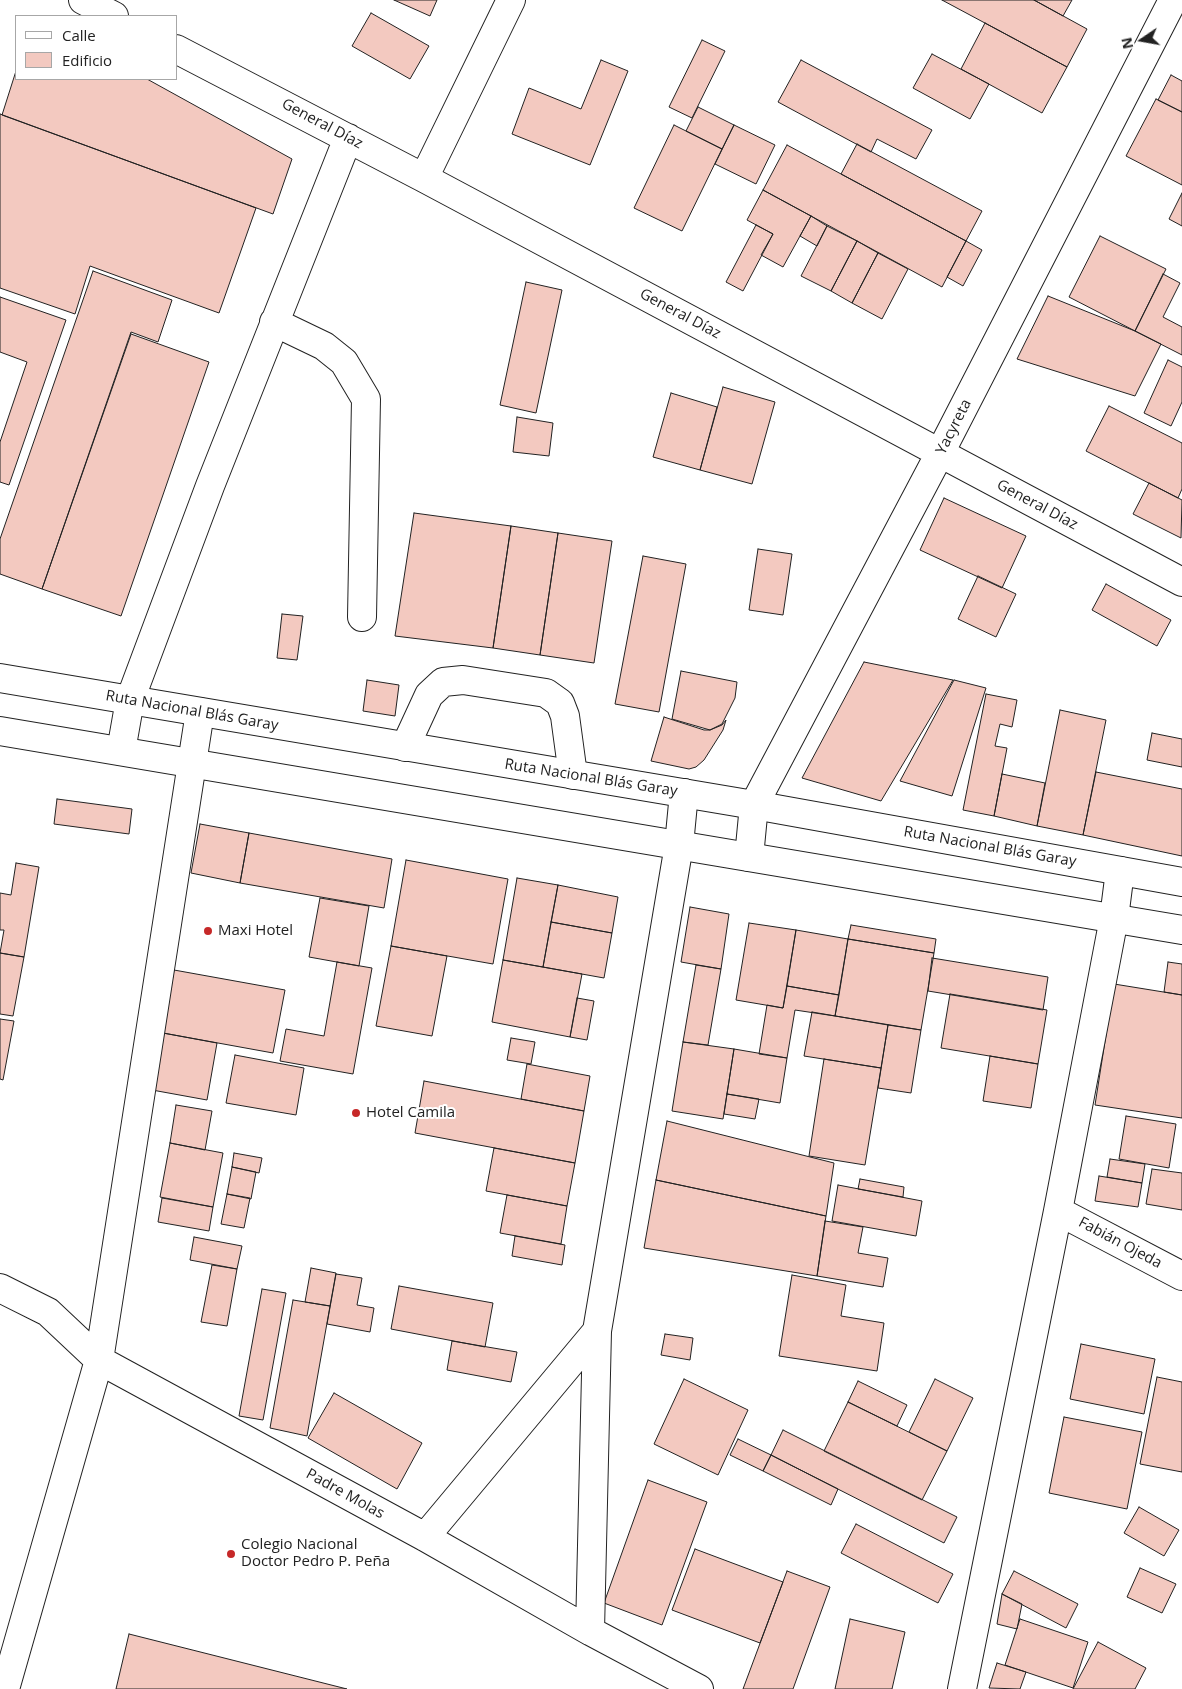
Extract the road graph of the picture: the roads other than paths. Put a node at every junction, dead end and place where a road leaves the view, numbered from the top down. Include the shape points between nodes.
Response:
1 (83, 0) edge
2 (511, 0) edge
3 (1173, 0) edge
4 (112, 15) edge
5 (178, 49) edge
6 (348, 138) junction
7 (424, 178) junction
8 (274, 322) junction
9 (940, 453) junction
10 (1182, 582) edge
11 (362, 617) dead end
12 (1, 673) edge
13 (130, 700) junction
14 (200, 712) junction
15 (0, 731) edge
16 (405, 747) junction
17 (121, 752) junction
18 (192, 764) junction
19 (573, 775) junction
20 (684, 793) junction
21 (754, 805) junction
22 (679, 845) junction
23 (749, 857) junction
24 (1120, 871) junction
25 (1182, 882) edge
26 (1114, 918) junction
27 (1182, 930) edge
28 (1058, 1211) junction
29 (1182, 1276) edge
30 (0, 1288) edge
31 (597, 1331) junction
32 (99, 1360) junction
33 (425, 1537) junction
34 (590, 1631) junction
35 (5, 1689) edge
36 (699, 1689) edge
37 (962, 1689) edge

1 - 4 main road
2 - 7 main road
3 - 9 main road, Yacyreta
5 - 6 main road, General Díaz
6 - 7 main road, General Díaz
6 - 8 main road
7 - 9 main road, General Díaz
8 - 11 main road via 324,346 344,362 366,399
8 - 13 main road
9 - 10 main road, General Díaz
9 - 21 main road, Yacyreta
12 - 13 main road, Ruta Nacional Blás Garay
13 - 14 main road, Ruta Nacional Blás Garay
13 - 17 main road
14 - 16 main road, Ruta Nacional Blás Garay
14 - 18 main road
15 - 17 main road
16 - 19 main road, Ruta Nacional Blás Garay
16 - 19 main road via 429,695 442,682 463,680 546,693 560,703 565,716
17 - 18 main road
18 - 22 main road
18 - 32 main road
19 - 20 main road, Ruta Nacional Blás Garay
20 - 21 main road, Ruta Nacional Blás Garay
20 - 22 main road
21 - 23 main road, Yacyreta
21 - 24 main road, Ruta Nacional Blás Garay
22 - 23 main road
22 - 31 main road
23 - 26 main road
24 - 25 main road, Ruta Nacional Blás Garay
24 - 26 main road
26 - 27 main road
26 - 28 main road
28 - 29 main road, Fabián Ojeda
28 - 37 main road
30 - 32 main road, Padre Molas via 48,1312
31 - 33 main road
31 - 34 main road
32 - 33 main road, Padre Molas
32 - 35 main road
33 - 34 main road, Padre Molas
34 - 36 main road, Padre Molas

